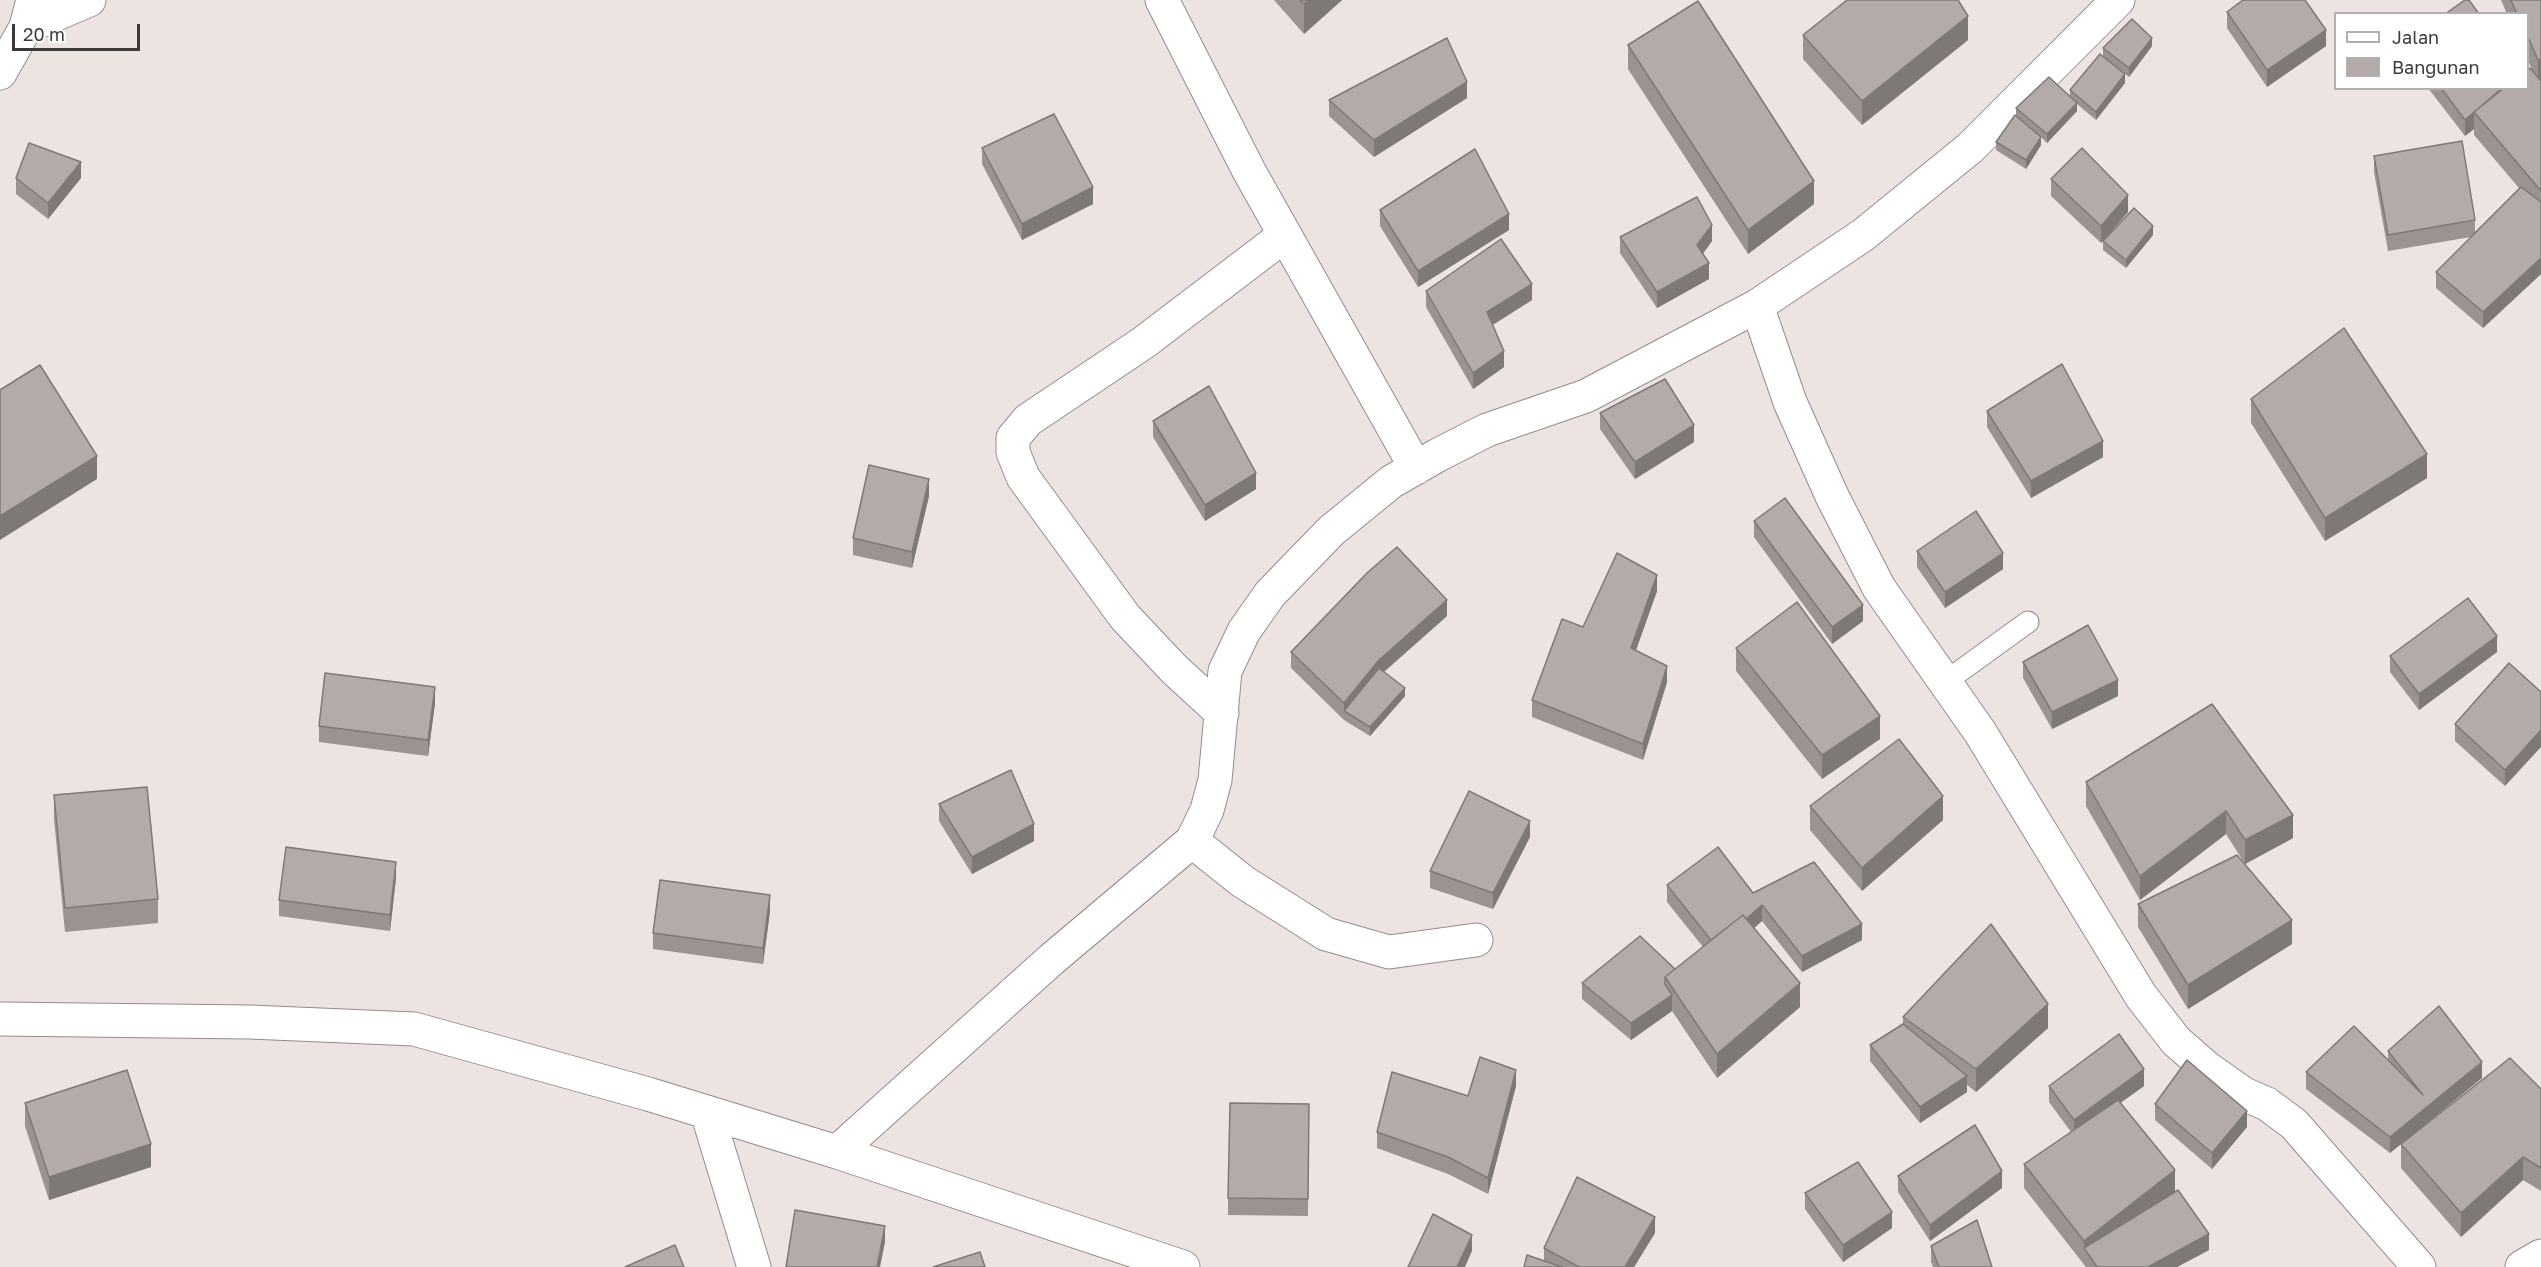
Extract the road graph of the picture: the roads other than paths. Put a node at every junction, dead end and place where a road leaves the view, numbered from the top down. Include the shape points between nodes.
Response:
1 (89, 0) edge
2 (1162, 0) edge
3 (2118, 0) edge
4 (29, 13) edge
5 (0, 73) edge
6 (1284, 234) junction
7 (1757, 306) junction
8 (1416, 468) junction
9 (2028, 622) dead end
10 (1945, 682) junction
11 (1222, 713) junction
12 (1192, 841) junction
13 (1476, 940) dead end
14 (0, 1019) edge
15 (707, 1112) junction
16 (837, 1152) junction
17 (2541, 1256) edge
18 (754, 1267) edge
19 (1183, 1267) edge
20 (2419, 1267) edge
21 (2522, 1267) edge

1 - 4 street
2 - 6 street
3 - 7 street via 1970,148 1863,235
4 - 5 street
6 - 8 street
6 - 11 street via 1143,343 1028,420 1012,438 1023,477 1125,617
7 - 8 street via 1586,396 1487,430
7 - 10 street via 1790,402 1832,496 1879,588
8 - 11 street via 1391,482 1331,531 1270,594 1244,631 1225,671
9 - 10 lane
10 - 20 street via 1980,732 2141,996 2176,1041 2206,1068 2294,1124
11 - 12 street via 1208,810
12 - 13 street via 1242,881 1326,934 1389,952
12 - 16 street
14 - 15 street via 250,1022 414,1029
15 - 16 street
15 - 18 street
16 - 19 street
17 - 21 street

